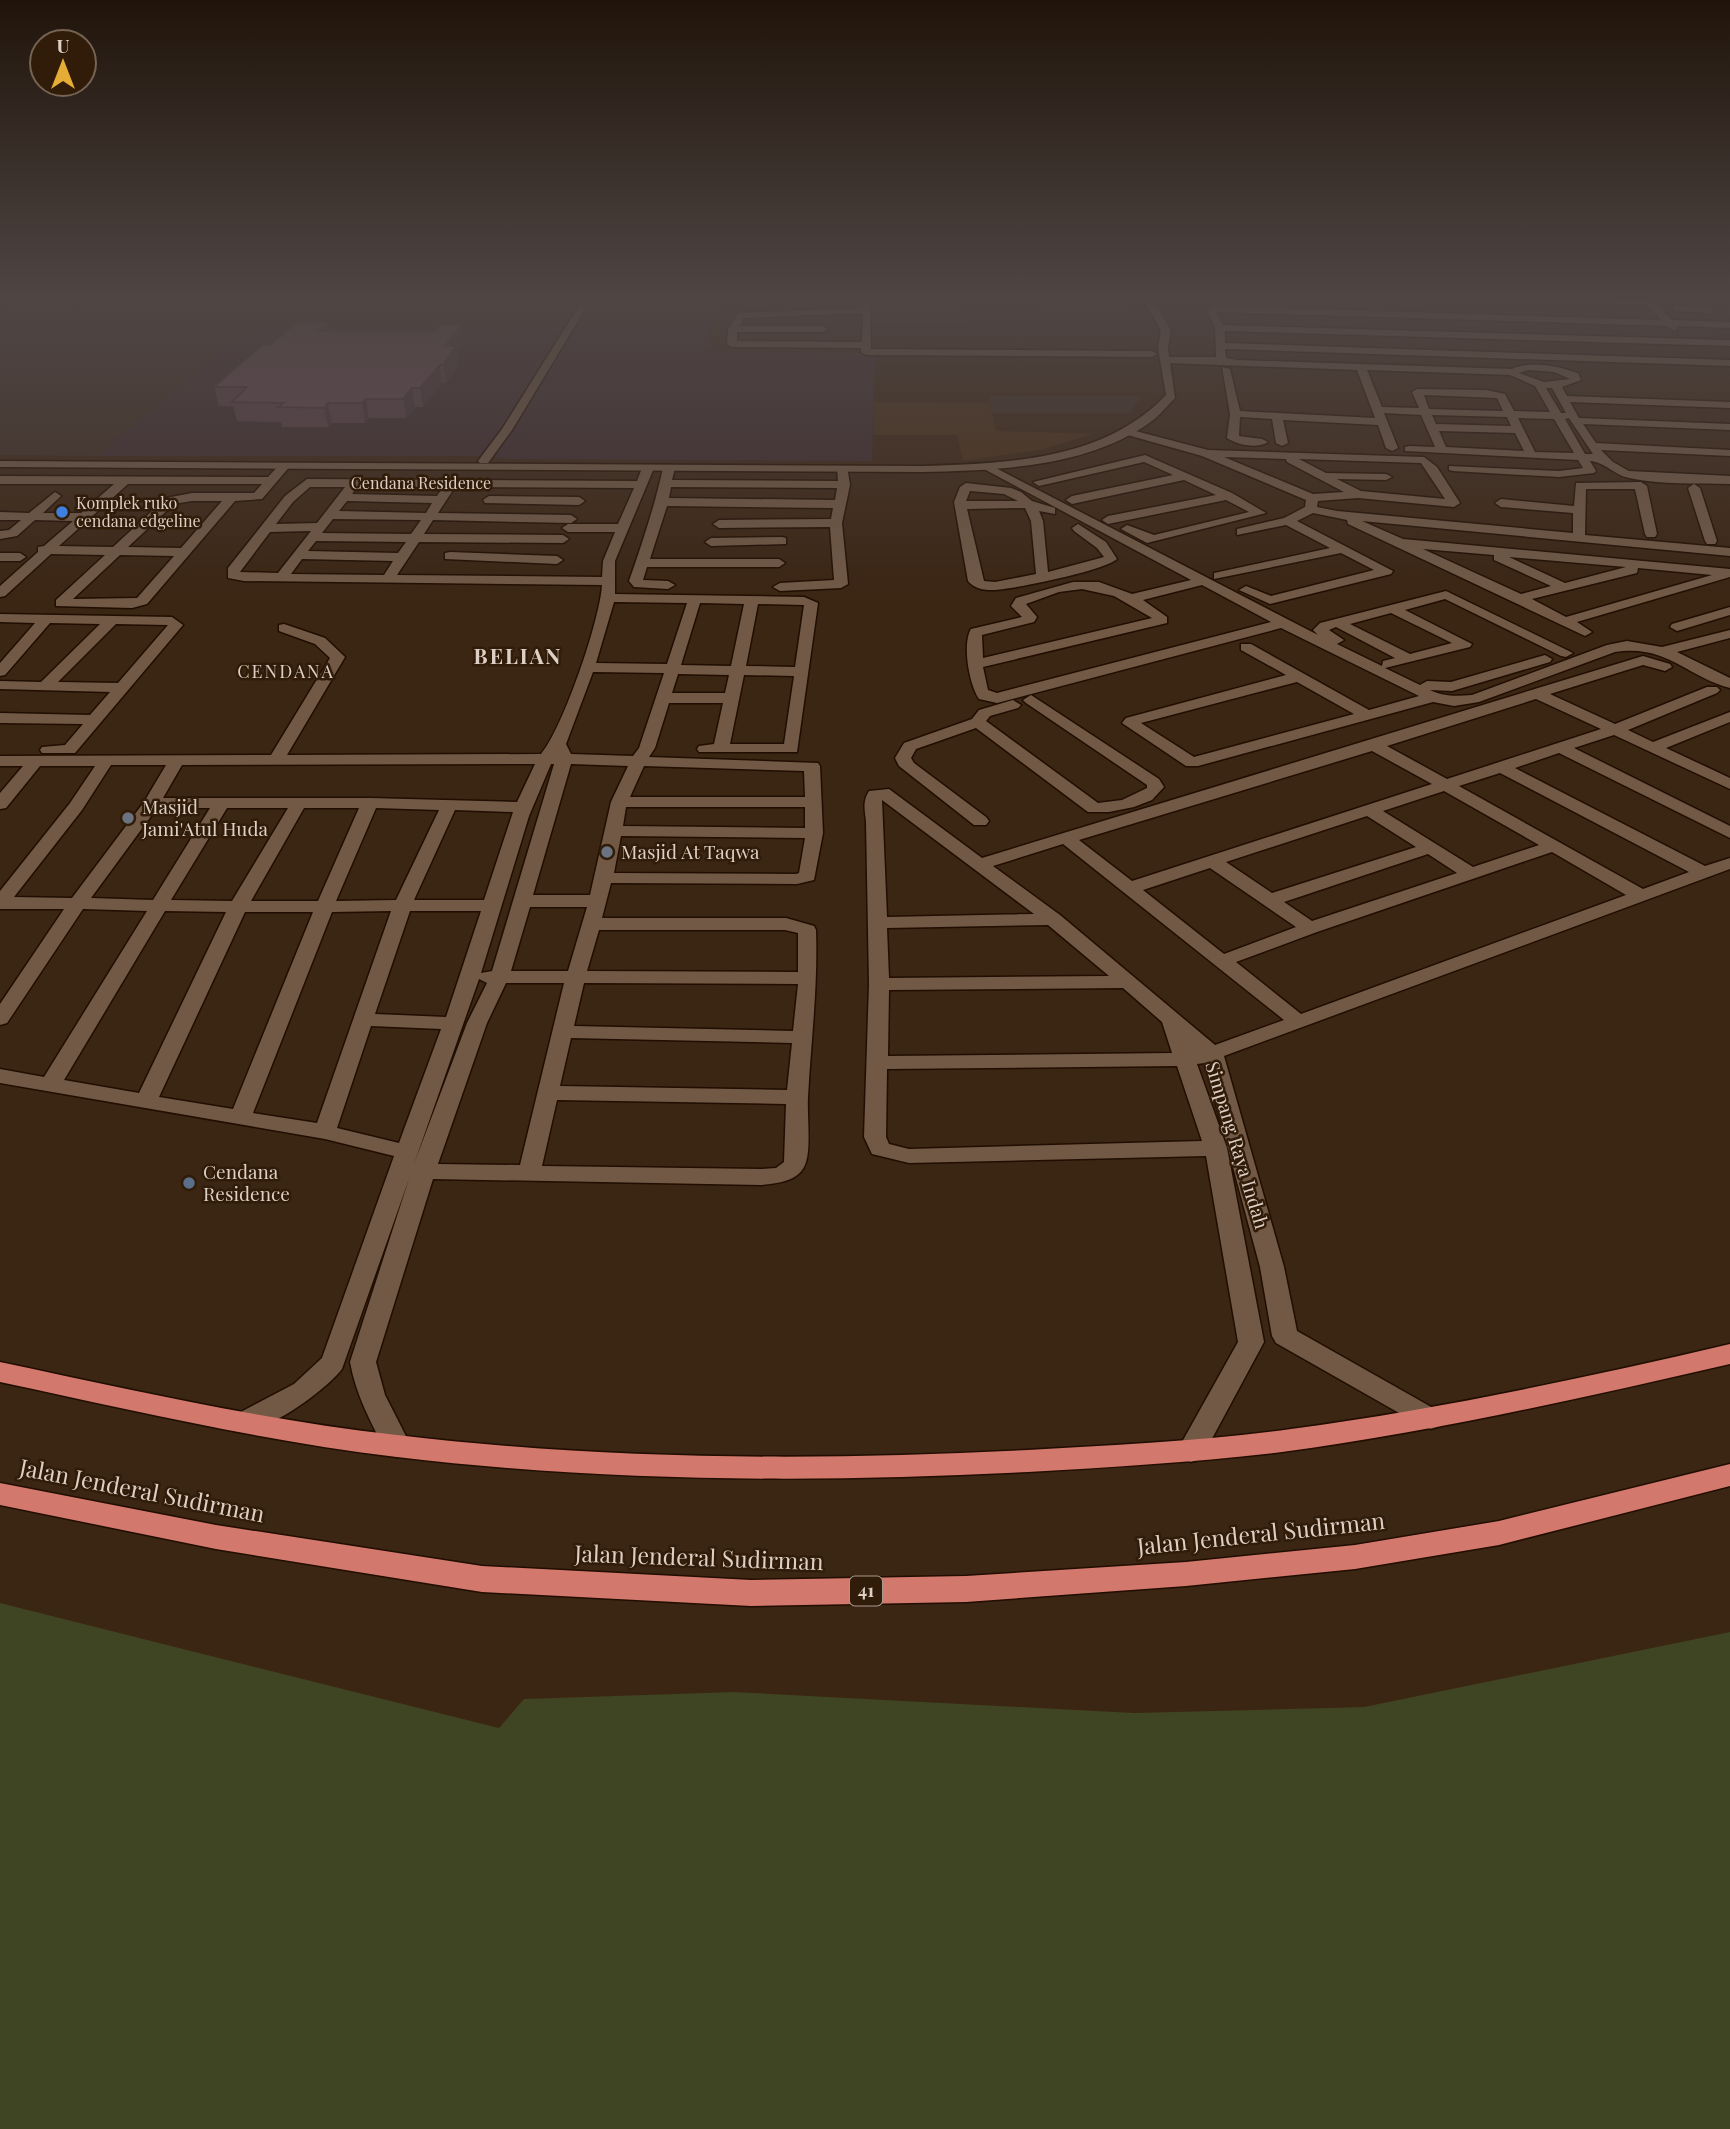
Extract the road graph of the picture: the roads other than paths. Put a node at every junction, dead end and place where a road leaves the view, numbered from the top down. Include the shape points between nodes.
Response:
1 (525, 399) edge
2 (1148, 399) edge
3 (1169, 399) edge
4 (1231, 399) edge
5 (1372, 399) edge
6 (1420, 399) edge
7 (1502, 399) edge
8 (1547, 399) edge
9 (1563, 399) edge
10 (1573, 399) edge
11 (1422, 405) junction
12 (1730, 405) edge
13 (1376, 410) junction
14 (1235, 414) junction
15 (1510, 414) junction
16 (1556, 416) junction
17 (1277, 417) junction
18 (1576, 419) junction
19 (1382, 422) junction
20 (1730, 427) edge
21 (1128, 432) junction
22 (1433, 432) junction
23 (1522, 435) junction
24 (1593, 446) junction
25 (1392, 448) junction
26 (1282, 449) junction
27 (1442, 451) junction
28 (1205, 453) junction
29 (1730, 453) edge
30 (1531, 454) junction
31 (1580, 456) junction
32 (0, 458) edge
33 (1375, 458) junction
34 (1602, 458) junction
35 (484, 461) junction
36 (0, 464) edge
37 (40, 464) junction
38 (209, 464) junction
39 (285, 465) junction
40 (717, 465) junction
41 (1008, 465) junction
42 (537, 467) junction
43 (988, 467) junction
44 (648, 468) junction
45 (669, 468) junction
46 (843, 468) junction
47 (959, 468) junction
48 (1453, 468) dead end
49 (1324, 475) junction
50 (1186, 476) junction
51 (1386, 477) junction
52 (0, 480) edge
53 (24, 480) junction
54 (1730, 480) edge
55 (117, 481) junction
56 (193, 481) junction
57 (271, 481) junction
58 (355, 482) junction
59 (1039, 482) junction
60 (452, 483) junction
61 (498, 483) junction
62 (529, 483) junction
63 (664, 483) junction
64 (586, 484) junction
65 (641, 485) junction
66 (844, 485) junction
67 (1640, 486) junction
68 (967, 487) junction
69 (1694, 488) junction
70 (1730, 489) edge
71 (1358, 494) junction
72 (55, 496) dead end
73 (1228, 496) junction
74 (342, 497) junction
75 (232, 498) junction
76 (1399, 498) junction
77 (441, 500) junction
78 (489, 500) junction
79 (1072, 500) junction
80 (579, 501) junction
81 (662, 502) junction
82 (722, 503) junction
83 (1500, 503) dead end
84 (841, 504) junction
85 (1029, 504) junction
86 (1312, 504) junction
87 (962, 505) junction
88 (1578, 510) junction
89 (331, 515) junction
90 (1337, 515) junction
91 (0, 516) edge
92 (32, 517) junction
93 (67, 517) junction
94 (83, 517) junction
95 (429, 517) junction
96 (480, 518) junction
97 (1495, 519) dead end
98 (1108, 520) junction
99 (1288, 521) junction
100 (836, 523) junction
101 (719, 524) junction
102 (785, 524) junction
103 (321, 527) junction
104 (268, 528) junction
105 (567, 528) junction
106 (622, 528) junction
107 (1578, 532) junction
108 (1651, 534) junction
109 (0, 535) edge
110 (1564, 535) junction
111 (312, 537) junction
112 (1223, 537) dead end
113 (417, 538) junction
114 (462, 538) junction
115 (782, 541) junction
116 (1711, 541) junction
117 (711, 542) junction
118 (1400, 543) junction
119 (1730, 543) edge
120 (1336, 546) junction
121 (49, 550) junction
122 (114, 551) junction
123 (1485, 551) junction
124 (185, 552) junction
125 (1730, 552) edge
126 (25, 554) junction
127 (301, 555) junction
128 (450, 556) junction
129 (0, 557) edge
130 (402, 557) junction
131 (1569, 558) junction
132 (557, 560) junction
133 (641, 563) junction
134 (705, 564) junction
135 (779, 564) junction
136 (1651, 566) junction
137 (1730, 574) edge
138 (1043, 576) junction
139 (1211, 576) junction
140 (0, 577) edge
141 (281, 578) junction
142 (387, 578) junction
143 (433, 578) junction
144 (549, 580) junction
145 (607, 581) junction
146 (771, 587) junction
147 (1564, 587) junction
148 (0, 593) edge
149 (608, 598) junction
150 (1128, 598) junction
151 (1520, 598) junction
152 (695, 599) junction
153 (752, 600) junction
154 (52, 608) junction
155 (1391, 608) junction
156 (1730, 611) edge
157 (0, 618) edge
158 (111, 620) junction
159 (1567, 621) junction
160 (1338, 623) junction
161 (1283, 624) junction
162 (1677, 627) dead end
163 (284, 628) dead end
164 (1258, 631) junction
165 (1585, 632) dead end
166 (1730, 634) edge
167 (1339, 645) junction
168 (1246, 647) junction
169 (1660, 652) junction
170 (6, 657) edge
171 (1409, 659) junction
172 (1388, 663) junction
173 (977, 664) junction
174 (587, 667) junction
175 (674, 669) junction
176 (737, 670) junction
177 (802, 671) junction
178 (0, 672) edge
179 (1297, 677) junction
180 (1722, 681) edge
181 (0, 685) edge
182 (44, 687) junction
183 (121, 688) junction
184 (1538, 694) junction
185 (1433, 697) junction
186 (666, 698) junction
187 (733, 698) junction
188 (1730, 698) edge
189 (1031, 700) junction
190 (1369, 716) junction
191 (1730, 717) edge
192 (0, 718) edge
193 (93, 720) junction
194 (978, 722) junction
195 (1615, 730) junction
196 (1374, 745) junction
197 (1561, 748) junction
198 (1652, 748) junction
199 (721, 749) junction
200 (0, 750) edge
201 (556, 752) junction
202 (643, 754) junction
203 (279, 756) junction
204 (36, 760) junction
205 (0, 761) edge
206 (106, 761) junction
207 (169, 761) junction
208 (1501, 767) junction
209 (1730, 784) edge
210 (1445, 786) junction
211 (620, 802) junction
212 (814, 802) junction
213 (152, 803) junction
214 (299, 803) junction
215 (370, 803) junction
216 (0, 804) edge
217 (220, 804) junction
218 (449, 806) junction
219 (525, 807) junction
220 (1371, 811) junction
221 (980, 821) dead end
222 (613, 831) junction
223 (1730, 832) edge
224 (814, 833) junction
225 (1066, 838) junction
226 (1553, 846) junction
227 (1429, 848) junction
228 (1212, 861) junction
229 (1730, 863) edge
230 (980, 864) junction
231 (1704, 873) junction
232 (1473, 875) junction
233 (604, 878) junction
234 (1129, 888) junction
235 (1642, 896) junction
236 (1270, 900) junction
237 (522, 901) junction
238 (598, 901) junction
239 (0, 902) edge
240 (77, 904) junction
241 (403, 904) junction
242 (325, 905) junction
243 (491, 905) junction
244 (157, 906) junction
245 (238, 907) junction
246 (1053, 919) junction
247 (877, 923) junction
248 (592, 924) junction
249 (1310, 928) junction
250 (1222, 961) junction
251 (500, 976) junction
252 (576, 976) junction
253 (470, 978) junction
254 (808, 978) junction
255 (1128, 982) junction
256 (878, 984) junction
257 (0, 1018) edge
258 (362, 1020) junction
259 (1172, 1022) junction
260 (1299, 1022) junction
261 (452, 1023) junction
262 (563, 1032) junction
263 (803, 1037) junction
264 (1213, 1054) junction
265 (1187, 1059) junction
266 (877, 1063) junction
267 (0, 1076) edge
268 (50, 1086) junction
269 (548, 1093) junction
270 (797, 1097) junction
271 (146, 1101) junction
272 (240, 1118) junction
273 (325, 1132) junction
274 (1216, 1148) junction
275 (403, 1162) junction
276 (424, 1172) junction
277 (529, 1173) junction
278 (1730, 1354) edge
279 (333, 1362) junction
280 (363, 1362) junction
281 (0, 1372) edge
282 (1431, 1419) junction
283 (242, 1423) junction
284 (397, 1446) junction
285 (1191, 1451) junction
286 (1730, 1475) edge
287 (0, 1494) edge

1 - 35 street
2 - 40 street via 1135,417 1118,428 1081,443 999,461
3 - 21 street via 1151,419
4 - 14 street
5 - 13 street
6 - 11 street
7 - 15 street
8 - 16 street
9 - 18 street
10 - 12 street
11 - 13 street
11 - 15 street
11 - 22 street
13 - 19 street
14 - 17 street
14 - 26 street via 1233,438
15 - 16 street
15 - 23 street
16 - 18 street
16 - 31 street
17 - 19 street via 1334,424
17 - 26 street
18 - 20 street
18 - 24 street
19 - 25 street
21 - 28 street
21 - 41 street via 1067,453
22 - 23 street
22 - 27 street
23 - 30 street
24 - 29 street
24 - 34 street
25 - 26 street
25 - 27 street
26 - 28 street
26 - 33 street
26 - 49 street
27 - 30 street
28 - 86 street
30 - 31 street
31 - 34 street
31 - 48 street via 1590,471 1559,474
32 - 35 street
33 - 51 street
33 - 76 street via 1426,460 1454,502
34 - 54 street via 1624,474
35 - 40 street
36 - 37 street
37 - 38 street
37 - 53 street
38 - 39 street
38 - 56 street
39 - 42 street
39 - 57 street
40 - 45 street
40 - 46 street
41 - 43 street
41 - 59 street
42 - 44 street
42 - 62 street
43 - 47 street
43 - 139 street via 1151,555
44 - 45 street
44 - 65 street
45 - 63 street
46 - 47 street
46 - 66 street
47 - 68 street
49 - 51 street
49 - 71 street
50 - 59 street via 1142,458
50 - 73 street
50 - 79 street
51 - 76 street
52 - 53 street
53 - 55 street
55 - 56 street
55 - 93 street
55 - 94 street
56 - 57 street
57 - 75 street via 257,496
58 - 60 street, Cendana Residence
58 - 74 street
58 - 104 street, Cendana Residence via 303,485
59 - 79 street
60 - 61 street, Cendana Residence
60 - 77 street
61 - 62 street, Cendana Residence
61 - 78 street
62 - 64 street, Cendana Residence
63 - 66 street
63 - 81 street
64 - 65 street, Cendana Residence
64 - 80 street
65 - 106 street
66 - 84 street
67 - 69 street
67 - 88 street via 1581,484
67 - 108 street
68 - 85 street via 1011,490
68 - 87 street
69 - 70 street
69 - 116 street
71 - 76 street
71 - 86 street
72 - 92 street
73 - 98 street
73 - 98 street via 1260,514 1150,540
74 - 77 street
74 - 89 street
75 - 122 street via 170,501
75 - 124 street
77 - 95 street
78 - 80 street
78 - 96 street
79 - 98 street
80 - 105 street
81 - 82 street
81 - 133 street
82 - 84 street
82 - 101 street
83 - 88 street
84 - 100 street
85 - 87 street
85 - 138 street via 1039,532
85 - 138 street via 1052,512 1110,553 1108,561
86 - 90 street
86 - 99 street
87 - 138 street via 978,584 995,586
88 - 107 street
89 - 95 street
89 - 103 street
90 - 110 street
90 - 118 street
91 - 92 street
92 - 93 street
92 - 109 street via 13,533
93 - 94 street
93 - 126 street
94 - 121 street
95 - 96 street
95 - 113 street
96 - 105 street
97 - 107 street
99 - 112 street
99 - 120 street
100 - 102 street
100 - 146 street via 841,584
101 - 102 street
101 - 117 street
102 - 115 street
103 - 104 street
103 - 111 street
104 - 141 street via 233,575
105 - 106 street
105 - 114 street
105 - 132 street
106 - 145 street via 609,561
107 - 108 street
107 - 110 street
107 - 125 street
108 - 116 street
110 - 131 street
111 - 113 street
111 - 127 street
113 - 114 street
113 - 130 street
114 - 128 street
115 - 117 street
115 - 135 street
116 - 119 street
117 - 134 street
118 - 123 street
118 - 151 street
120 - 139 street
120 - 139 street via 1386,571 1270,600
121 - 122 street
121 - 126 street
121 - 148 street
122 - 124 street
122 - 154 street
123 - 131 street
123 - 147 street
124 - 154 street via 139,602
126 - 129 street
126 - 140 street
127 - 130 street
127 - 141 street
128 - 132 street
128 - 143 street
130 - 142 street
131 - 136 street
132 - 144 street
133 - 134 street
133 - 146 street via 639,584
134 - 135 street
135 - 146 street
136 - 137 street
136 - 147 street
137 - 159 street
139 - 150 street
139 - 161 street
141 - 142 street
142 - 143 street
143 - 144 street
144 - 145 street
145 - 149 street
147 - 151 street
149 - 152 street
149 - 174 street
150 - 173 street via 1089,585 1021,601 1018,606 1029,619 976,632
150 - 173 street via 1162,620
151 - 159 street
152 - 153 street
152 - 175 street
153 - 176 street
153 - 177 street via 811,603
154 - 157 street
154 - 158 street
154 - 170 street
155 - 160 street
155 - 171 street via 1465,643
155 - 172 street via 1446,595 1566,653 1446,688 1426,685
156 - 162 street
158 - 182 street
158 - 183 street via 172,621 176,625
159 - 165 street
160 - 167 street via 1320,630
160 - 171 street
161 - 164 street
161 - 167 street
163 - 203 street via 320,641 338,657
164 - 168 street
164 - 173 street via 998,698 987,698 981,691
166 - 169 street
167 - 172 street
167 - 185 street
168 - 179 street
168 - 189 street
169 - 180 street
169 - 185 street via 1619,646 1474,699
170 - 178 street
171 - 172 street
174 - 175 street
174 - 201 street
175 - 176 street
175 - 186 street
176 - 177 street
176 - 187 street
177 - 199 street via 791,749
179 - 190 street
179 - 190 street via 1130,723 1192,763
180 - 184 street via 1643,660
180 - 188 street
180 - 195 street
181 - 182 street
182 - 183 street
183 - 193 street
184 - 195 street
184 - 196 street
185 - 190 street
186 - 187 street
186 - 202 street
187 - 199 street
189 - 194 street via 984,713
189 - 194 street via 1153,782 1155,791 1094,808
191 - 198 street
192 - 193 street
193 - 200 street via 69,750
194 - 221 street via 910,746 903,758 907,766
195 - 197 street
195 - 198 street
196 - 210 street
196 - 225 street
197 - 208 street
197 - 223 street
198 - 209 street
199 - 202 street
201 - 202 street
201 - 203 street
201 - 219 street
201 - 237 street
202 - 211 street
202 - 212 street via 812,766
203 - 207 street
204 - 205 street
204 - 206 street
204 - 216 street
206 - 207 street
206 - 239 street
207 - 213 street
208 - 210 street
208 - 231 street
210 - 220 street
210 - 226 street
211 - 212 street
211 - 222 street
212 - 224 street
213 - 217 street
213 - 240 street
214 - 215 street
214 - 217 street
214 - 245 street
215 - 218 street
215 - 242 street
217 - 244 street
218 - 219 street
218 - 241 street
219 - 243 street
220 - 227 street
220 - 228 street
222 - 224 street
222 - 233 street
224 - 233 street via 810,875 805,878
225 - 230 street
225 - 234 street
226 - 232 street
226 - 235 street
227 - 232 street
227 - 236 street
228 - 234 street
228 - 236 street
229 - 231 street
230 - 246 street
230 - 247 street via 878,792 872,803
231 - 235 street
232 - 249 street
233 - 238 street
234 - 250 street
235 - 260 street
236 - 249 street
237 - 238 street
237 - 251 street
238 - 248 street
239 - 240 street
240 - 244 street
240 - 257 street
241 - 242 street
241 - 243 street
241 - 258 street
242 - 245 street
242 - 272 street
243 - 253 street
244 - 245 street
244 - 268 street
245 - 271 street
246 - 247 street
246 - 255 street
247 - 256 street
248 - 252 street
248 - 254 street via 803,927 809,934
249 - 250 street
250 - 260 street
251 - 252 street
251 - 253 street
251 - 276 street via 477,1023
252 - 254 street
252 - 262 street
253 - 261 street
254 - 263 street
255 - 256 street
255 - 259 street
256 - 266 street
258 - 261 street
258 - 273 street
259 - 264 street
259 - 265 street
260 - 264 street
261 - 275 street
262 - 263 street
262 - 269 street
263 - 270 street
264 - 265 street, Simpang Raya Indah
264 - 282 street, Simpang Raya Indah via 1272,1267 1285,1336
265 - 266 street
265 - 274 street, Simpang Raya Indah
266 - 274 street via 876,1144 896,1155
267 - 268 street
268 - 271 street
269 - 270 street
269 - 277 street
270 - 277 street via 795,1162 780,1175
271 - 272 street
272 - 273 street
273 - 275 street
274 - 285 street, Simpang Raya Indah via 1251,1342
275 - 276 street
275 - 279 street
276 - 277 street
276 - 280 street
278 - 282 highway
279 - 280 street
279 - 283 street via 295,1397
280 - 284 street via 374,1404
281 - 283 highway
282 - 285 highway
283 - 284 highway
284 - 285 highway via 538,1459 754,1469 952,1466
286 - 287 highway, Jalan Jenderal Sudirman / 41 via 1499,1533 1355,1557 966,1589 751,1593 482,1579 216,1537

